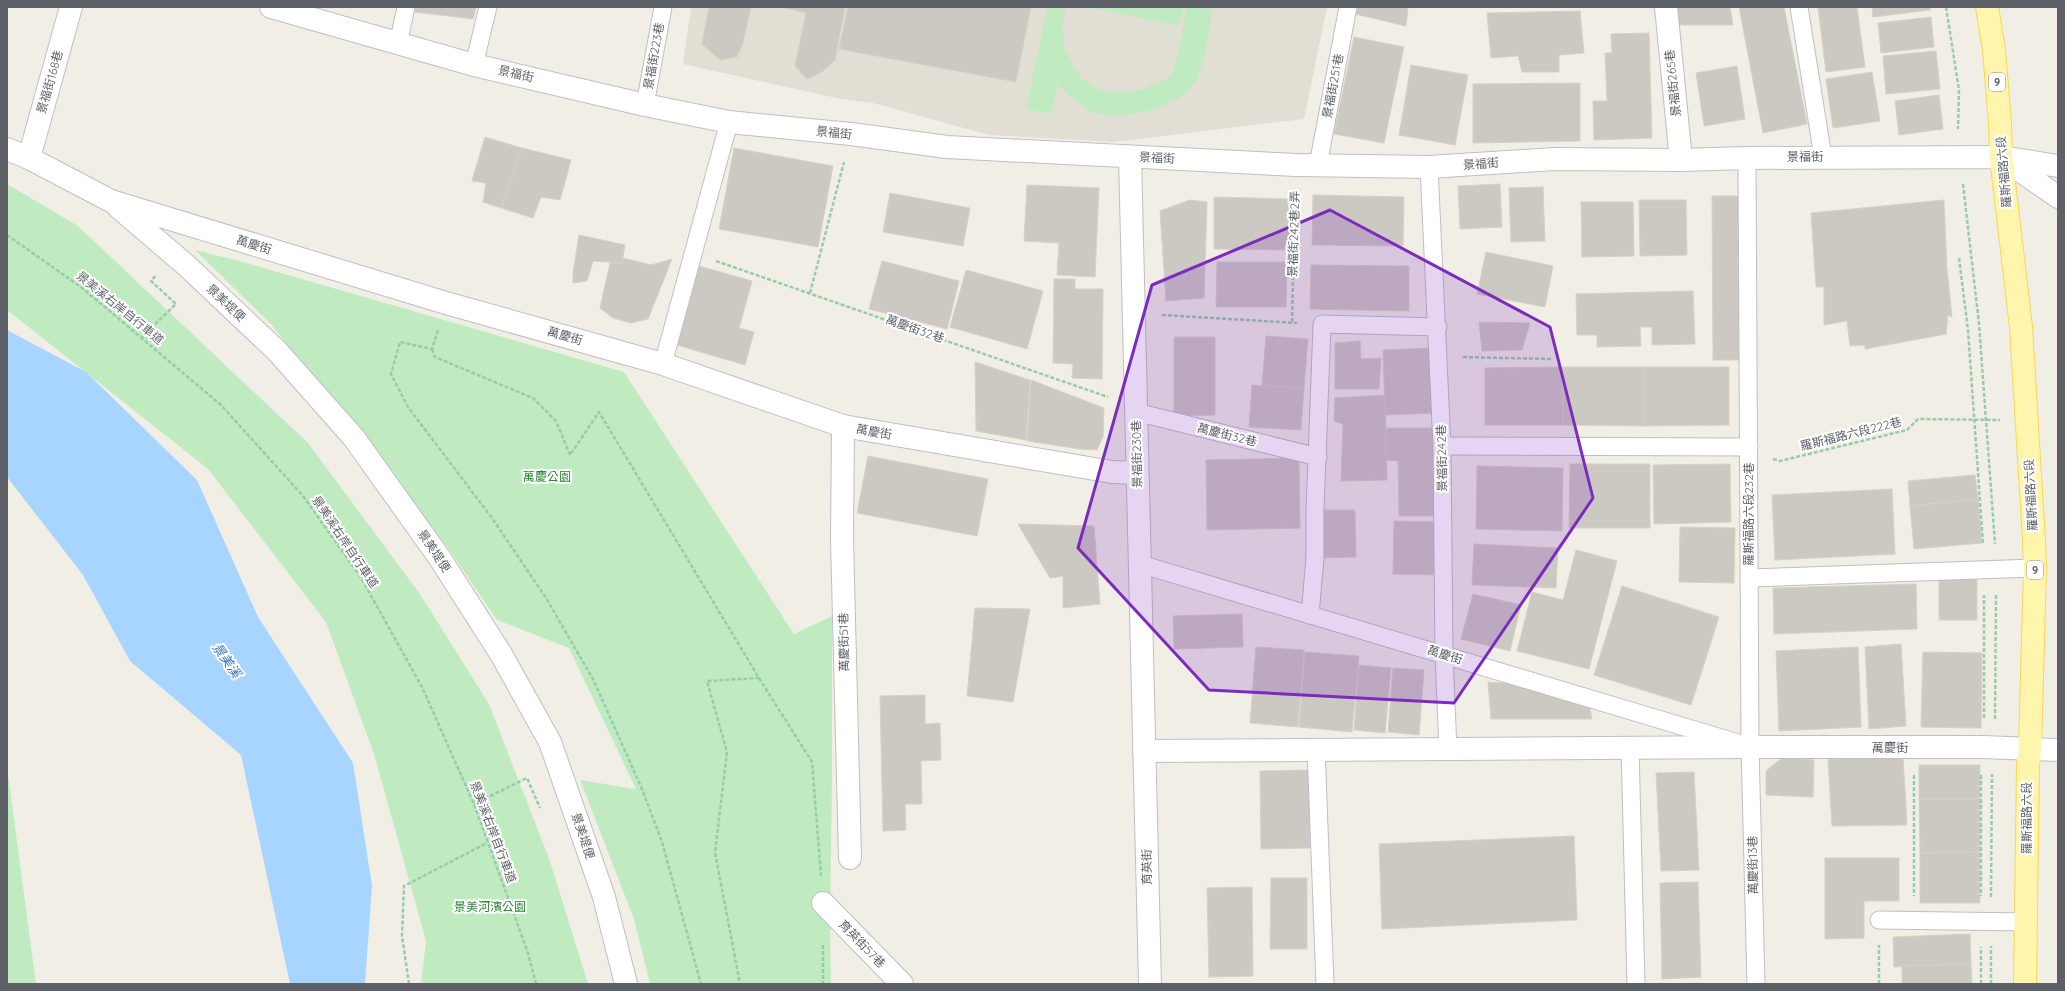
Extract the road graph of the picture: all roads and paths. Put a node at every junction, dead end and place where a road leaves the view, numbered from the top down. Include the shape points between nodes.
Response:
1 (71, 7) edge
2 (271, 7) edge
3 (406, 7) edge
4 (488, 7) edge
5 (663, 7) edge
6 (1348, 7) edge
7 (1666, 7) edge
8 (1799, 7) edge
9 (1946, 7) edge
10 (1987, 7) edge
11 (398, 44) junction
12 (474, 65) junction
13 (645, 106) junction
14 (729, 122) junction
15 (851, 134) junction
16 (7, 149) edge
17 (1130, 156) junction
18 (1960, 157) junction
19 (2001, 157) junction
20 (29, 158) junction
21 (1747, 158) junction
22 (1823, 158) junction
23 (1681, 160) junction
24 (1296, 165) junction
25 (1318, 165) junction
26 (2058, 166) edge
27 (1429, 167) junction
28 (2058, 197) edge
29 (111, 201) junction
30 (7, 235) edge
31 (693, 252) junction
32 (1959, 258) dead end
33 (151, 281) dead end
34 (810, 293) junction
35 (446, 303) junction
36 (1134, 313) junction
37 (1292, 322) junction
38 (1322, 324) junction
39 (1438, 327) junction
40 (142, 337) junction
41 (432, 349) junction
42 (1438, 356) junction
43 (1550, 359) dead end
44 (663, 364) junction
45 (1136, 409) junction
46 (1973, 419) junction
47 (2026, 420) junction
48 (843, 426) junction
49 (1442, 446) junction
50 (1749, 451) junction
51 (1318, 457) junction
52 (1138, 473) junction
53 (1140, 564) junction
54 (2035, 568) junction
55 (1984, 570) junction
56 (1749, 578) junction
57 (1310, 615) junction
58 (1444, 655) junction
59 (759, 678) junction
60 (1750, 746) junction
61 (1630, 747) junction
62 (1983, 747) junction
63 (1316, 748) junction
64 (1914, 748) junction
65 (2030, 748) junction
66 (1448, 749) junction
67 (2058, 750) edge
68 (1144, 751) junction
69 (474, 804) junction
70 (540, 808) dead end
71 (487, 843) junction
72 (850, 858) dead end
73 (823, 903) joint
74 (1879, 920) joint
75 (1914, 920) junction
76 (1981, 921) junction
77 (2027, 922) junction
78 (408, 984) edge
79 (536, 984) edge
80 (626, 984) edge
81 (701, 984) edge
82 (740, 984) edge
83 (902, 984) edge
84 (1150, 984) edge
85 (1325, 984) edge
86 (1636, 984) edge
87 (1756, 984) edge
88 (1878, 984) edge
89 (1981, 984) edge
90 (2025, 984) edge

1 - 20 street, 景福街168巷
2 - 11 street, 景福街
3 - 11 lane
4 - 12 lane
5 - 13 lane, 景福街223巷
6 - 25 lane, 景福街251巷
7 - 23 street, 景福街265巷
8 - 22 lane
9 - 18 path via 1959,90 1957,120
10 - 19 main road, 羅斯福路六段 / 9 via 1994,57
11 - 12 street, 景福街
12 - 13 street, 景福街
13 - 14 street, 景福街
14 - 15 street, 景福街
14 - 31 lane
15 - 17 street, 景福街 via 947,147
15 - 34 path
16 - 20 street, 萬慶街
17 - 24 street, 景福街
17 - 36 street, 景福街230巷
18 - 19 street, 景福街
18 - 22 street, 景福街
19 - 26 street, 景福街
19 - 28 street
19 - 47 main road, 羅斯福路六段 / 9 via 2021,327
20 - 29 street, 萬慶街
21 - 22 street, 景福街
21 - 23 street, 景福街
21 - 50 lane
23 - 27 street, 景福街 via 1554,159
24 - 25 street, 景福街
24 - 37 path, 景福街242巷2弄
25 - 27 street, 景福街
27 - 39 lane, 景福街242巷
29 - 35 street, 萬慶街
29 - 80 street, 景美堤便 via 187,266 277,351 354,438 439,557 501,654 550,742 604,897
30 - 40 path, 景美溪右岸自行車道 via 82,287
31 - 34 path, 萬慶街32巷
31 - 44 lane
32 - 46 path via 1968,330
33 - 40 path via 176,304
34 - 45 path, 萬慶街32巷
35 - 41 path
35 - 44 street, 萬慶街
36 - 37 path
36 - 45 street, 景福街230巷
37 - 38 path
38 - 39 lane
38 - 51 lane
39 - 42 lane, 景福街242巷
40 - 69 path, 景美溪右岸自行車道 via 222,405 303,496 351,564 422,687
41 - 59 path via 435,357 533,398 556,421 570,455 599,412
41 - 81 path via 400,342 391,374 408,407 492,518 546,598 593,680 642,789 662,842
42 - 43 path
42 - 49 lane, 景福街242巷
44 - 48 street, 萬慶街
45 - 51 lane, 萬慶街32巷
45 - 52 street, 景福街230巷
46 - 47 path, 羅斯福路六段222巷
46 - 50 path, 羅斯福路六段222巷 via 1918,419 1907,430 1780,460
46 - 55 path
47 - 54 main road, 羅斯福路六段 / 9
48 - 52 street, 萬慶街 via 1112,472
48 - 72 street, 萬慶街51巷 via 842,539
49 - 50 lane, 羅斯福路六段232巷
49 - 58 lane, 景福街242巷
50 - 56 lane, 羅斯福路六段232巷
51 - 57 lane via 1315,558
52 - 53 street, 景福街230巷
53 - 57 lane, 萬慶街
53 - 68 street, 景福街230巷
54 - 55 lane, 羅斯福路六段232巷
54 - 65 main road, 羅斯福路六段 / 9
55 - 56 lane, 羅斯福路六段232巷
55 - 62 path
56 - 60 lane, 萬慶街13巷
57 - 58 lane, 萬慶街
58 - 60 lane, 萬慶街
58 - 66 lane, 景福街242巷
59 - 73 path via 812,762
59 - 82 path via 707,682 727,752 715,852
60 - 61 street, 萬慶街
60 - 64 street, 萬慶街
60 - 87 lane, 萬慶街13巷
61 - 66 street, 萬慶街
61 - 86 lane
62 - 64 street, 萬慶街
62 - 65 street, 萬慶街
62 - 76 path
63 - 66 street, 萬慶街
63 - 68 street, 萬慶街
63 - 85 lane
64 - 75 path
65 - 67 street, 萬慶街
65 - 77 main road, 羅斯福路六段 / 9
68 - 84 street, 育英街
69 - 70 path via 527,778
69 - 71 path, 景美溪右岸自行車道
71 - 78 path via 404,886 402,936
71 - 79 path, 景美溪右岸自行車道 via 528,953
73 - 83 street, 育英街57巷
74 - 75 lane
74 - 88 path
75 - 76 lane
76 - 77 lane
76 - 89 path
77 - 90 main road, 羅斯福路六段 / 9

